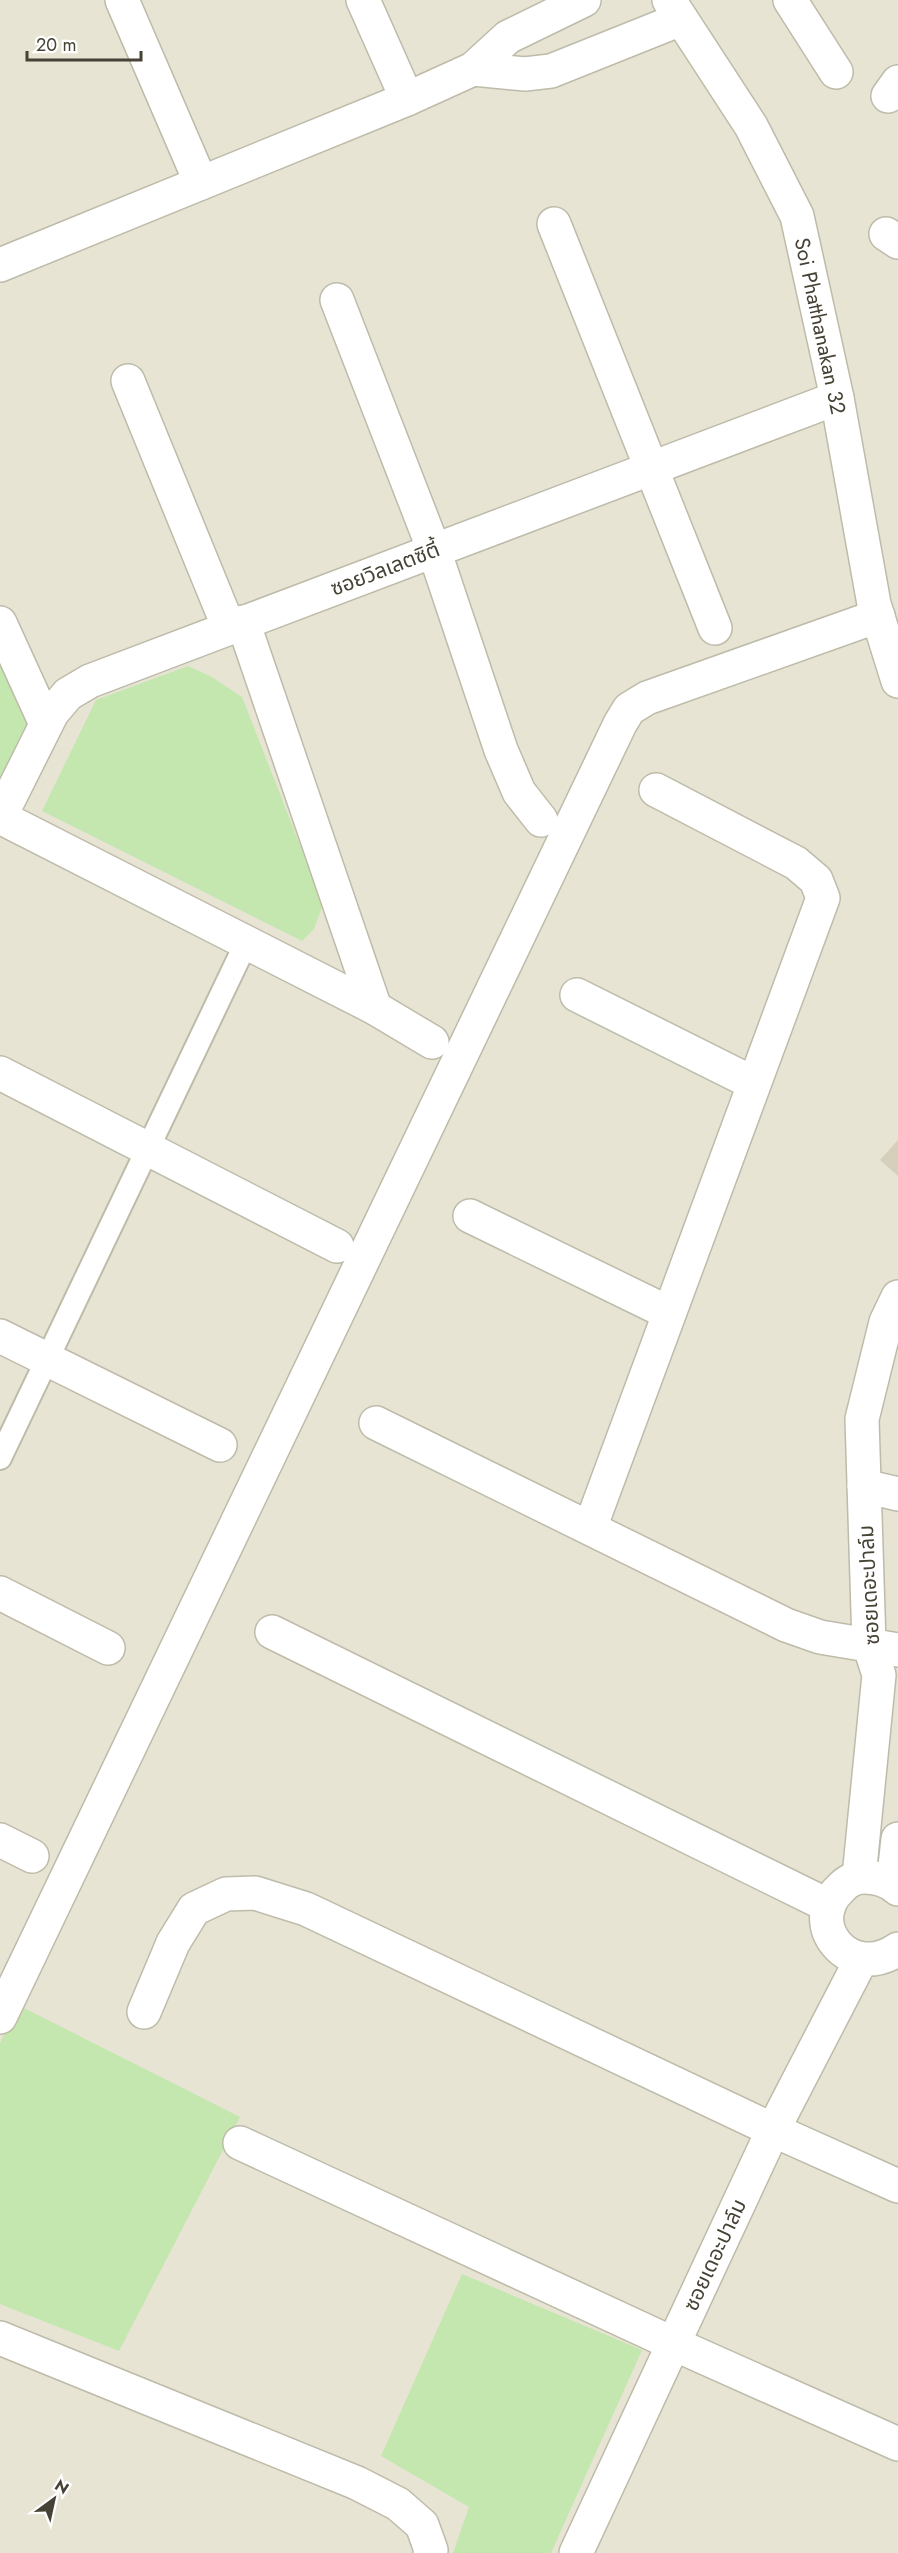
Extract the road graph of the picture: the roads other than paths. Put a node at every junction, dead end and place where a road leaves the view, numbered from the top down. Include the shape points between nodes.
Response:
1 (122, 0) edge
2 (363, 0) edge
3 (584, 0) edge
4 (790, 0) edge
5 (675, 9) edge
6 (473, 69) junction
7 (836, 72) dead end
8 (407, 99) junction
9 (201, 183) junction
10 (554, 224) dead end
11 (0, 265) edge
12 (337, 300) dead end
13 (128, 381) dead end
14 (837, 398) junction
15 (651, 468) junction
16 (434, 550) junction
17 (878, 616) junction
18 (0, 623) edge
19 (236, 625) junction
20 (714, 628) dead end
21 (898, 681) edge
22 (46, 724) junction
23 (656, 790) dead end
24 (0, 817) edge
25 (541, 820) dead end
26 (247, 942) junction
27 (577, 995) dead end
28 (375, 1008) junction
29 (432, 1042) dead end
30 (0, 1073) edge
31 (753, 1083) junction
32 (149, 1150) junction
33 (470, 1216) dead end
34 (337, 1246) dead end
35 (898, 1297) edge
36 (669, 1313) junction
37 (0, 1336) edge
38 (48, 1359) junction
39 (376, 1423) dead end
40 (220, 1445) dead end
41 (0, 1458) edge
42 (864, 1486) junction
43 (898, 1494) edge
44 (590, 1528) junction
45 (0, 1593) edge
46 (272, 1632) dead end
47 (108, 1648) dead end
48 (886, 1662) edge
49 (898, 1839) edge
50 (0, 1840) edge
51 (32, 1856) dead end
52 (859, 1877) junction
53 (896, 1886) edge
54 (829, 1906) junction
55 (898, 1949) edge
56 (861, 1960) junction
57 (144, 2012) dead end
58 (0, 2017) edge
59 (773, 2130) junction
60 (240, 2143) dead end
61 (898, 2186) edge
62 (0, 2338) edge
63 (674, 2344) junction
64 (898, 2444) edge
65 (430, 2553) edge
66 (576, 2553) edge

1 - 9 street
2 - 8 street
3 - 6 street via 508,37
4 - 7 street
5 - 6 street via 551,71 525,74
5 - 14 street, Soi Phatthanakan 32 via 751,126 797,216
6 - 8 street
8 - 9 street
9 - 11 street
10 - 15 street
12 - 16 street
13 - 19 street
14 - 15 street, ซอยวิลเลตซิตี้
14 - 17 street, Soi Phatthanakan 32
15 - 16 street, ซอยวิลเลตซิตี้
15 - 20 street
16 - 19 street, ซอยวิลเลตซิตี้
16 - 25 street via 501,750 519,792
17 - 21 street, Soi Phatthanakan 32
17 - 58 street via 647,698 629,709
18 - 22 street
19 - 22 street, ซอยวิลเลตซิตี้ via 90,681 68,694
19 - 28 street
22 - 24 street, ซอยวิลเลตซิตี้
23 - 31 street via 795,863 816,880 823,898
24 - 26 street
26 - 28 street
26 - 32 lane
27 - 31 street
28 - 29 street
30 - 32 street
31 - 36 street
32 - 34 street
32 - 38 lane
33 - 36 street
35 - 42 street, ซอยเดอะปาล์ม via 886,1322 862,1419
36 - 44 street
37 - 38 street
38 - 40 street
38 - 41 lane
39 - 44 street
42 - 43 street
42 - 48 street, ซอยเดอะปาล์ม
44 - 48 street via 786,1624
45 - 47 street
46 - 54 street
48 - 52 street, ซอยเดอะปาล์ม
49 - 53 street
50 - 51 street
52 - 53 street via 882,1879
52 - 54 street via 835,1893
54 - 56 street via 827,1920 837,1946
55 - 56 street via 886,1956
56 - 59 street, ซอยเดอะปาล์ม
57 - 59 street via 173,1942 194,1908 226,1894 255,1893 306,1909
59 - 61 street
59 - 63 street, ซอยเดอะปาล์ม
60 - 63 street
62 - 65 street via 357,2483 398,2504 422,2525
63 - 64 street
63 - 66 street, ซอยเดอะปาล์ม

